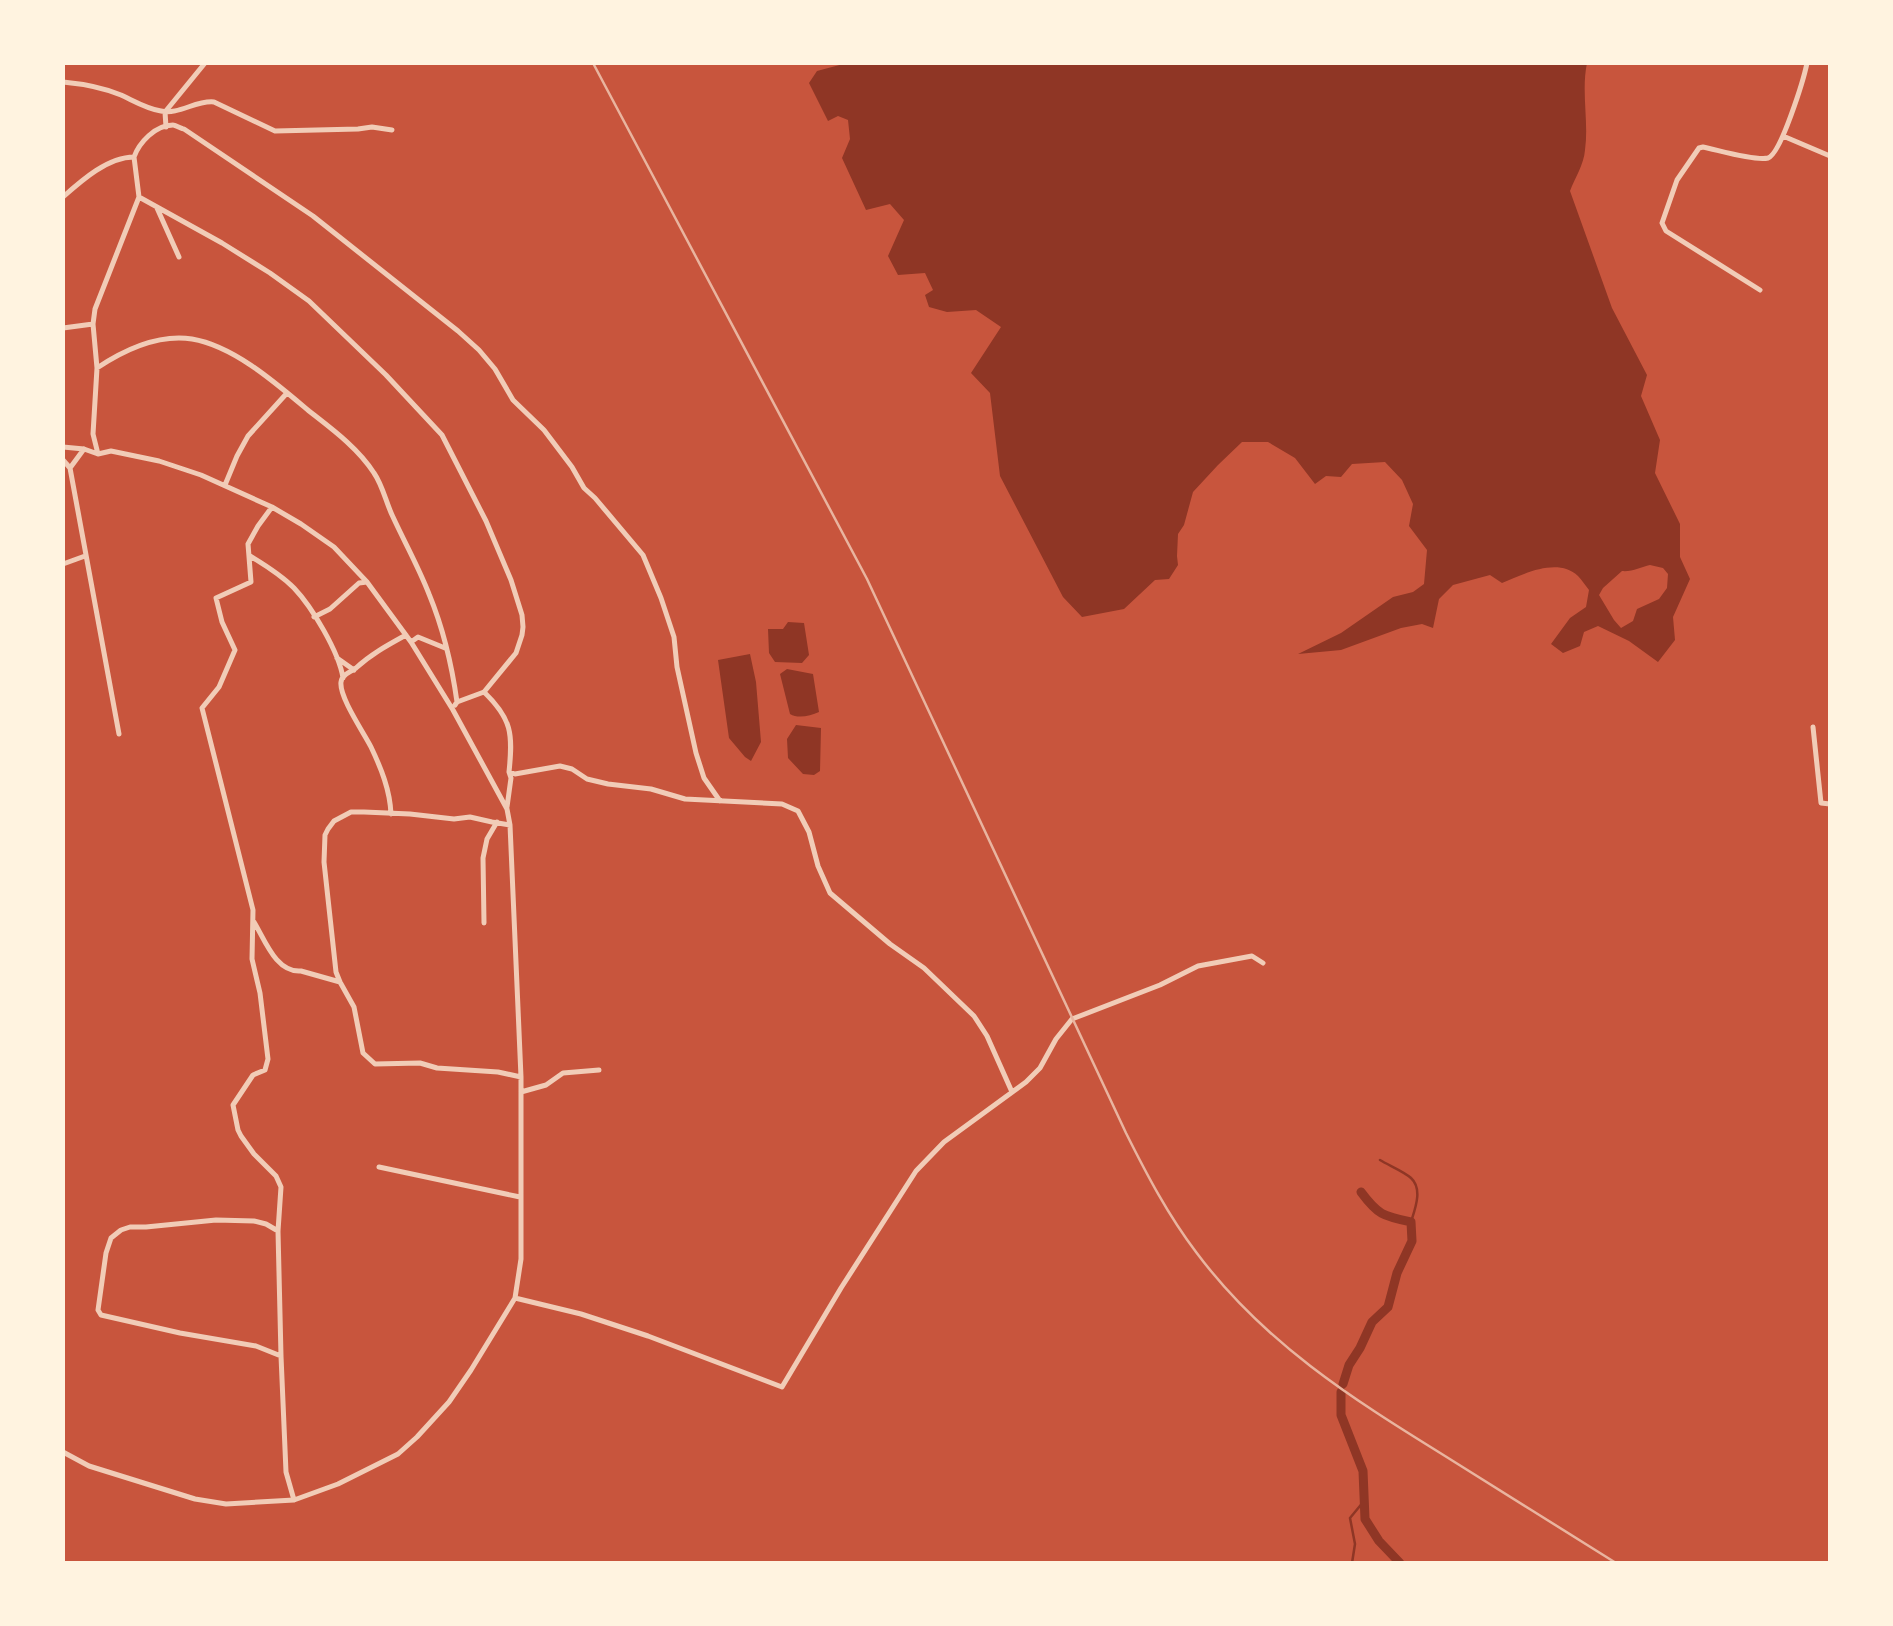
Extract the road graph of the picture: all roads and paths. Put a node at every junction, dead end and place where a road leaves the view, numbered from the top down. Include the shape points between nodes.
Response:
1 (205, 63) edge
2 (1807, 63) edge
3 (63, 82) edge
4 (165, 112) junction
5 (166, 127) junction
6 (392, 130) dead end
7 (1783, 136) junction
8 (1830, 156) edge
9 (134, 157) junction
10 (63, 197) edge
11 (139, 197) junction
12 (157, 206) junction
13 (178, 257) dead end
14 (1760, 290) dead end
15 (93, 324) junction
16 (63, 328) edge
17 (97, 368) junction
18 (287, 393) junction
19 (63, 447) edge
20 (84, 449) junction
21 (98, 454) junction
22 (63, 460) edge
23 (70, 468) junction
24 (225, 485) junction
25 (272, 507) junction
26 (85, 556) junction
27 (250, 556) junction
28 (63, 564) edge
29 (368, 582) junction
30 (314, 617) junction
31 (406, 635) junction
32 (411, 642) junction
33 (445, 648) junction
34 (337, 658) junction
35 (354, 670) junction
36 (343, 678) junction
37 (484, 692) junction
38 (457, 702) junction
39 (453, 710) junction
40 (1813, 727) dead end
41 (119, 734) dead end
42 (509, 772) junction
43 (720, 801) junction
44 (1830, 804) edge
45 (507, 809) junction
46 (391, 814) junction
47 (496, 822) junction
48 (510, 825) junction
49 (253, 919) junction
50 (484, 923) dead end
51 (1263, 963) dead end
52 (340, 982) junction
53 (599, 1070) dead end
54 (521, 1077) junction
55 (521, 1092) junction
56 (1012, 1092) junction
57 (379, 1167) dead end
58 (520, 1197) junction
59 (278, 1231) junction
60 (515, 1298) junction
61 (281, 1356) junction
62 (63, 1452) edge
63 (294, 1500) junction

1 - 4 street
2 - 7 street
3 - 4 street via 93,85
4 - 5 street
4 - 6 street via 205,101 275,131
5 - 9 street via 145,138
5 - 43 street via 184,129 313,216 479,349 513,400 544,430 584,488 643,555 674,637 696,753 704,778
7 - 8 street
7 - 14 street via 1774,154 1766,158 1699,148 1677,180 1662,223 1666,231
9 - 10 street via 123,157 97,170
9 - 11 street
11 - 12 street
11 - 15 street
12 - 13 street
12 - 37 street via 309,301 442,435 486,521 522,615 516,653
15 - 16 street
15 - 17 street
17 - 18 street via 117,355 167,338 192,339 240,359
17 - 21 street via 93,434
18 - 24 street via 248,436
18 - 33 street via 357,451 375,474 429,592
19 - 20 street
20 - 21 street
20 - 23 street
21 - 24 street via 111,451 159,461
22 - 23 street
23 - 26 street
24 - 25 street
25 - 27 street via 250,538
25 - 29 street via 334,547
26 - 28 street
26 - 41 street
27 - 30 street via 293,587
27 - 49 street via 251,582 216,598 235,650 219,687 202,708
29 - 30 street via 359,583
29 - 31 street
30 - 34 street
31 - 32 street
31 - 35 street via 374,652
32 - 33 street via 418,637
32 - 39 street
33 - 38 street
34 - 35 street
34 - 36 street
35 - 36 street
36 - 46 street via 342,690 391,796
37 - 38 street
37 - 42 street via 499,707 510,731
38 - 39 street
39 - 45 street
40 - 44 street via 1821,803
42 - 43 street via 560,766 608,784
42 - 45 street
43 - 56 street via 782,804 798,811 830,893 924,968 974,1016
45 - 48 street
46 - 47 street
46 - 52 street via 352,812 334,821 325,835 325,878
47 - 48 street
47 - 50 street via 484,858
48 - 54 street
49 - 52 street via 277,961 296,972
49 - 59 street via 252,958 268,1059 265,1070 253,1075 233,1105 241,1136 280,1183
51 - 56 street via 1252,956 1198,966 1072,1020 1040,1068
52 - 54 street via 354,1007 362,1049 375,1064 420,1063
53 - 55 street via 564,1073 546,1085
54 - 55 street
55 - 58 street
56 - 60 street via 944,1142 916,1171 782,1387 648,1336
57 - 58 street
58 - 60 street via 521,1259
59 - 61 street
59 - 61 street via 254,1220 121,1230 111,1238 106,1252 98,1310 101,1315 256,1346
60 - 63 street via 464,1381 417,1437 398,1454
61 - 63 street via 286,1472
62 - 63 street via 89,1466 195,1499 226,1504

